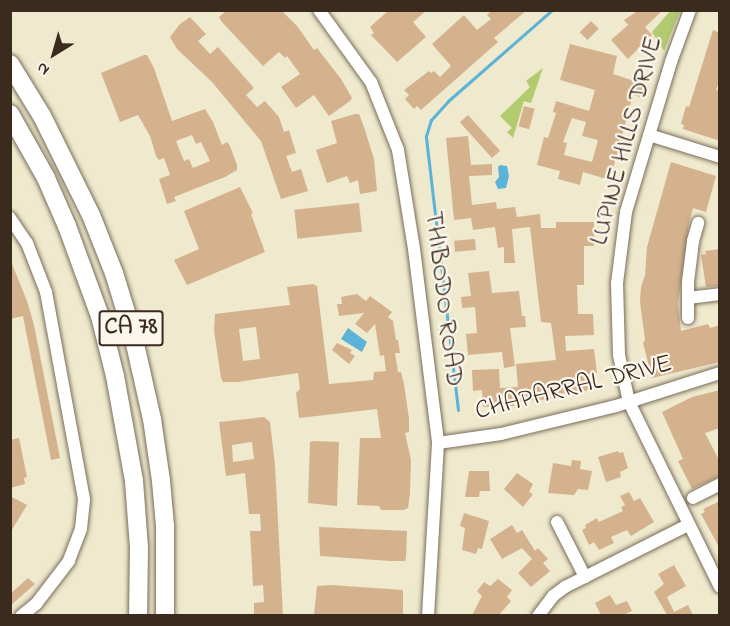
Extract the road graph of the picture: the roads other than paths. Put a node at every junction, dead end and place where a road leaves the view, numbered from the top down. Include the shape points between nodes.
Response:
1 (319, 10) edge
2 (690, 10) edge
3 (10, 64) edge
4 (10, 114) edge
5 (649, 135) junction
6 (719, 156) edge
7 (10, 218) edge
8 (698, 223) dead end
9 (720, 294) edge
10 (688, 298) junction
11 (688, 318) dead end
12 (720, 373) edge
13 (630, 402) junction
14 (438, 443) junction
15 (720, 484) edge
16 (693, 498) dead end
17 (557, 522) dead end
18 (688, 525) junction
19 (585, 577) junction
20 (720, 587) edge
21 (21, 615) edge
22 (138, 615) edge
23 (165, 615) edge
24 (428, 615) edge
25 (538, 615) edge

1 - 14 street, THIBODO ROAD via 371,82 398,150
2 - 5 street, LUPINE HILLS DRIVE
3 - 23 highway, CA 78 via 42,116 91,215 133,335 161,481
4 - 22 highway, CA 78 via 46,178 71,235 113,366 134,481
5 - 6 street
5 - 13 street, LUPINE HILLS DRIVE via 627,212 617,283 619,355
7 - 21 street via 27,243 46,292 84,500 81,529 69,561 36,604
8 - 10 street
9 - 10 street
10 - 11 street
12 - 13 street, CHAPARRAL DRIVE
13 - 14 street, CHAPARRAL DRIVE via 501,434
13 - 18 street, LUPINE HILLS DRIVE
14 - 24 street, THIBODO ROAD
15 - 16 street
17 - 19 street
18 - 19 street
18 - 20 street, LUPINE HILLS DRIVE
19 - 25 street via 553,597

